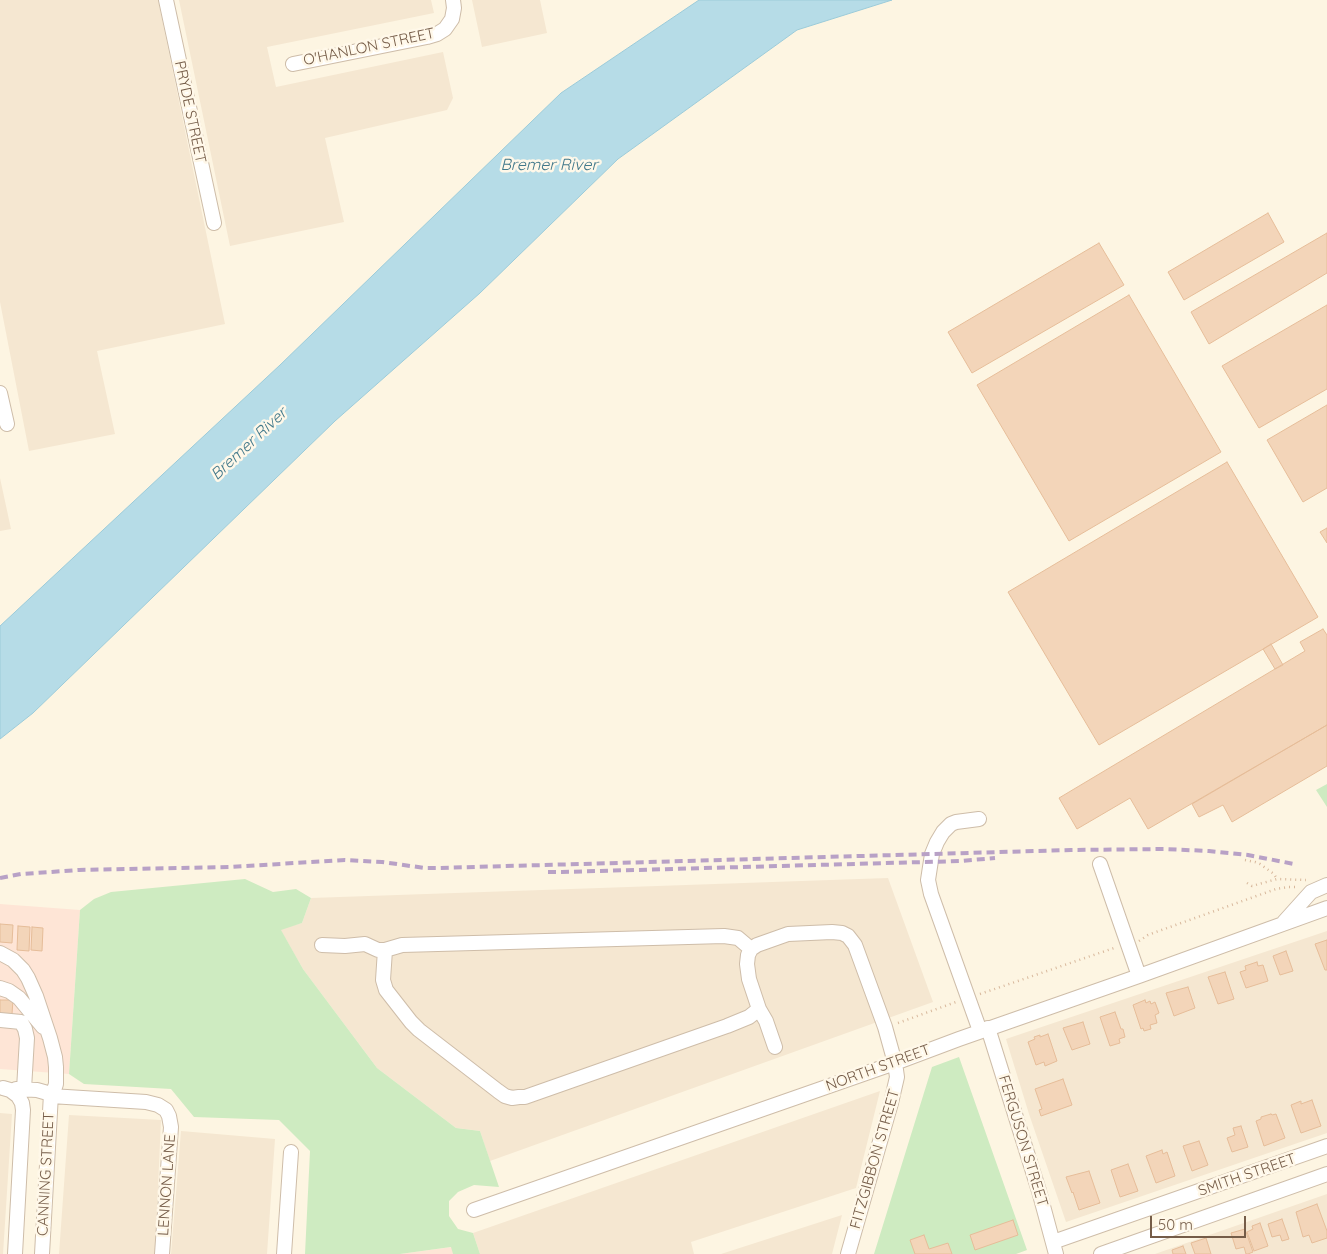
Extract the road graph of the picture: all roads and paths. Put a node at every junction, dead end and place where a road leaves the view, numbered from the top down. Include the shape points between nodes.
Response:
1 (166, 0) edge
2 (453, 0) edge
3 (293, 64) dead end
4 (214, 223) dead end
5 (0, 393) edge
6 (7, 424) dead end
7 (979, 819) dead end
8 (1245, 860) dead end
9 (1100, 864) dead end
10 (1277, 879) junction
11 (1310, 880) dead end
12 (1247, 883) dead end
13 (1327, 885) edge
14 (1300, 888) dead end
15 (1327, 908) edge
16 (1281, 924) junction
17 (1134, 944) dead end
18 (322, 945) dead end
19 (1120, 948) dead end
20 (384, 950) junction
21 (751, 950) junction
22 (0, 953) edge
23 (1139, 976) junction
24 (0, 988) edge
25 (976, 996) dead end
26 (962, 1000) dead end
27 (759, 1009) junction
28 (0, 1020) edge
29 (885, 1027) junction
30 (984, 1030) junction
31 (52, 1045) junction
32 (775, 1048) dead end
33 (895, 1063) junction
34 (2, 1087) edge
35 (24, 1089) junction
36 (51, 1095) junction
37 (1327, 1146) edge
38 (291, 1152) dead end
39 (1327, 1174) edge
40 (474, 1210) dead end
41 (1054, 1248) edge
42 (16, 1254) edge
43 (42, 1254) edge
44 (162, 1254) edge
45 (284, 1254) edge
46 (848, 1254) edge
47 (1101, 1254) edge

1 - 4 street, PRYDE STREET
2 - 3 street, O'HANLON STREET via 452,19 437,34
5 - 6 street
7 - 30 street, FERGUSON STREET via 951,824 943,832 930,862 928,877 929,890
8 - 10 path via 1260,864
9 - 23 street
10 - 11 path
10 - 12 path via 1252,886
13 - 16 street, NORTH STREET via 1311,892
14 - 17 path via 1288,887 1267,893 1156,932
15 - 16 street, NORTH STREET
16 - 23 street, NORTH STREET
18 - 20 street via 365,944
19 - 25 path via 1113,947
20 - 21 street via 402,946 724,936 738,938
20 - 27 street via 386,990 410,1022 498,1091 512,1098 525,1097 742,1021
21 - 27 street via 746,964
21 - 29 street, FITZGIBBON STREET via 788,934 832,932 848,936 855,945
22 - 31 street via 13,960 28,978
23 - 30 street, NORTH STREET
24 - 31 street via 22,1001 45,1030
26 - 29 path
27 - 32 street
28 - 35 street via 21,1022 25,1029
29 - 33 street, FITZGIBBON STREET
30 - 33 street, NORTH STREET
30 - 41 street, FERGUSON STREET via 1039,1190
31 - 36 street, CANNING STREET via 56,1074
33 - 40 street, NORTH STREET
33 - 46 street, FITZGIBBON STREET via 895,1091
34 - 35 street
34 - 42 street, CANNING STREET via 18,1096 23,1110
35 - 36 street
36 - 43 street, CANNING STREET
36 - 44 street, LENNON LANE via 146,1102 166,1110 171,1127
37 - 41 street, SMITH STREET
38 - 45 street
39 - 47 street, SMITH STREET

